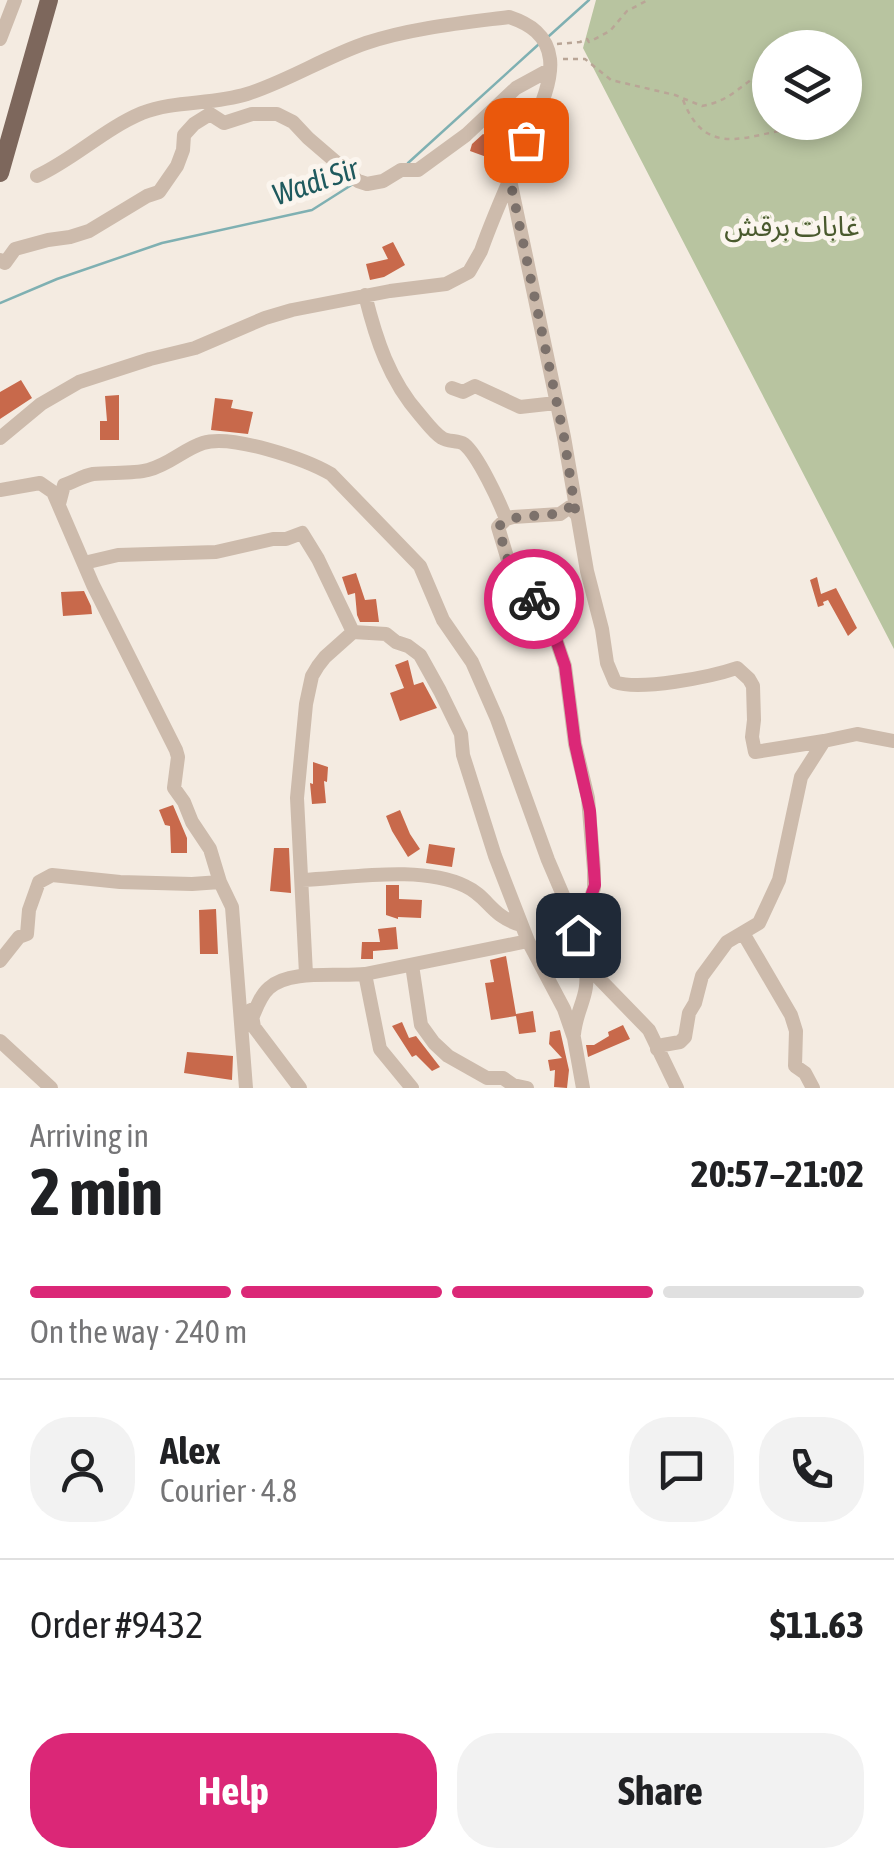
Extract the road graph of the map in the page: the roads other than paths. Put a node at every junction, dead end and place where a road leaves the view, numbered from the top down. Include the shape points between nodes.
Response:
1 (14, 0) edge
2 (49, 0) edge
3 (0, 40) edge
4 (549, 70) junction
5 (0, 173) edge
6 (37, 176) dead end
7 (510, 180) junction
8 (2, 263) edge
9 (365, 295) junction
10 (452, 388) dead end
11 (556, 403) junction
12 (0, 438) edge
13 (0, 490) edge
14 (59, 504) junction
15 (576, 515) junction
16 (506, 520) junction
17 (84, 563) junction
18 (353, 632) junction
19 (824, 741) junction
20 (894, 741) edge
21 (302, 880) junction
22 (220, 882) junction
23 (522, 925) junction
24 (577, 928) junction
25 (742, 934) junction
26 (528, 941) junction
27 (0, 962) edge
28 (584, 963) junction
29 (412, 965) junction
30 (236, 968) junction
31 (306, 974) junction
32 (365, 974) junction
33 (254, 1016) junction
34 (574, 1038) junction
35 (0, 1041) edge
36 (658, 1049) junction
37 (270, 1051) junction
38 (244, 1055) junction
39 (51, 1088) edge
40 (246, 1088) edge
41 (300, 1088) edge
42 (412, 1088) edge
43 (527, 1088) edge
44 (583, 1088) edge
45 (676, 1088) edge
46 (814, 1088) edge

1 - 3 street
2 - 5 main road
4 - 6 street via 542,40 524,22 509,17 452,25 370,42 246,95 137,115
4 - 7 street
4 - 8 street via 516,88 418,170 368,184 277,114 224,123 210,114 184,135 177,166 159,192 70,238 15,248
7 - 9 street via 469,272 446,284
7 - 11 street
9 - 12 street via 265,318 195,348 78,382
9 - 16 street via 398,386 442,438 464,444
10 - 11 street via 475,386 520,407
11 - 15 street
13 - 14 street via 40,483
14 - 17 street
14 - 24 street via 64,485 80,478 144,472 208,441 267,448 331,474 420,566 497,719
15 - 16 street via 570,507
15 - 19 street via 615,682 654,684 737,668 753,686 755,752
16 - 24 street via 498,527 510,567 546,610 568,683 595,885
17 - 18 street via 216,552 302,533
17 - 22 street via 176,750 174,788 210,849
18 - 21 street via 318,666 306,704 296,798
18 - 23 street via 386,634 420,655 461,734 462,755
19 - 20 street via 857,734
19 - 25 street via 801,777 775,893 759,924
21 - 23 street via 439,876 472,889 498,916
21 - 31 street
22 - 27 street via 52,875 38,882 27,934
22 - 30 street via 232,907
23 - 26 street
24 - 28 street
25 - 36 street via 727,942 702,976 685,1037
25 - 46 street via 790,1015 795,1066
26 - 29 street
26 - 34 street
28 - 34 street via 588,980
28 - 36 street via 649,1030
29 - 32 street
29 - 43 street via 421,1025 434,1042 487,1078
30 - 33 street
30 - 38 street
31 - 32 street
31 - 33 street via 270,986
32 - 42 street via 380,1049
33 - 37 street
34 - 44 street
35 - 39 street
36 - 45 street
37 - 38 street
37 - 41 street
38 - 40 street

